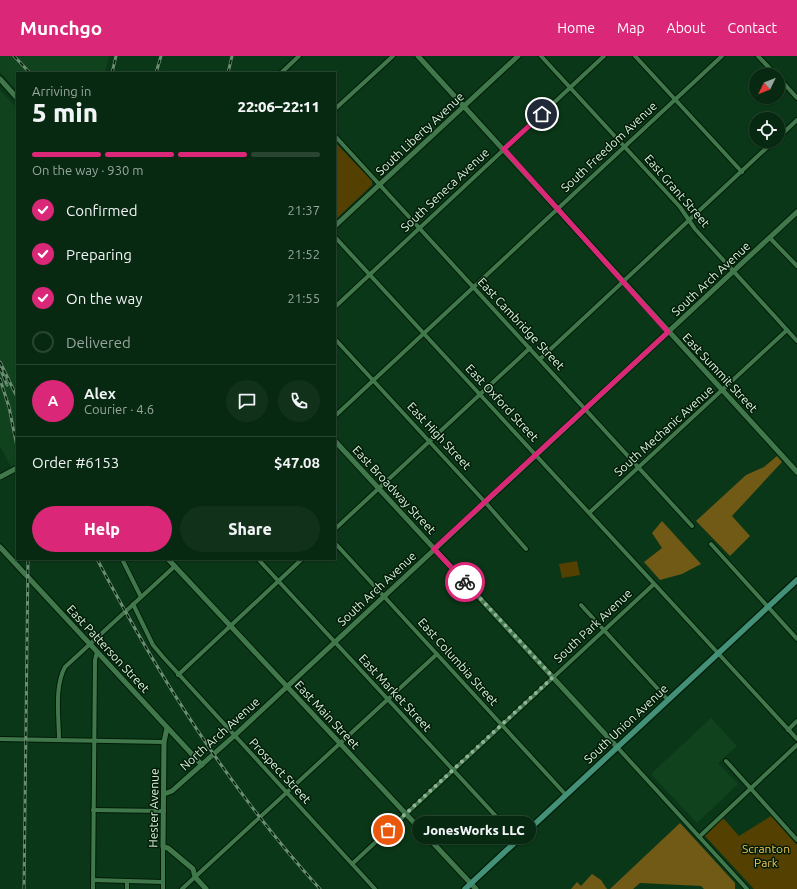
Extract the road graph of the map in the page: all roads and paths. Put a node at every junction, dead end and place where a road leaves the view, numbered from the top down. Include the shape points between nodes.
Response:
1 (298, 56) edge
2 (393, 56) edge
3 (418, 56) edge
4 (518, 56) edge
5 (541, 56) edge
6 (604, 56) edge
7 (635, 56) edge
8 (722, 56) edge
9 (758, 56) edge
10 (769, 68) edge
11 (282, 72) edge
12 (0, 79) edge
13 (785, 85) edge
14 (570, 88) junction
15 (16, 97) edge
16 (797, 98) edge
17 (675, 100) junction
18 (464, 106) junction
19 (336, 108) edge
20 (797, 120) edge
21 (785, 131) edge
22 (336, 137) edge
23 (624, 146) junction
24 (767, 148) edge
25 (504, 149) junction
26 (742, 172) junction
27 (380, 185) junction
28 (558, 208) junction
29 (797, 212) edge
30 (690, 220) junction
31 (336, 225) edge
32 (419, 228) junction
33 (336, 238) edge
34 (770, 238) junction
35 (797, 266) edge
36 (734, 271) junction
37 (370, 274) junction
38 (624, 281) junction
39 (473, 287) junction
40 (336, 306) edge
41 (787, 330) junction
42 (668, 332) junction
43 (424, 333) junction
44 (336, 340) edge
45 (797, 341) edge
46 (530, 348) junction
47 (540, 359) junction
48 (373, 380) junction
49 (723, 391) junction
50 (480, 394) junction
51 (586, 408) junction
52 (336, 415) edge
53 (430, 441) junction
54 (336, 442) edge
55 (536, 454) junction
56 (639, 467) junction
57 (16, 469) edge
58 (797, 472) edge
59 (0, 477) edge
60 (379, 488) junction
61 (485, 502) junction
62 (589, 513) junction
63 (692, 526) dead end
64 (336, 528) edge
65 (336, 544) edge
66 (711, 544) dead end
67 (0, 547) edge
68 (434, 549) junction
69 (526, 549) dead end
70 (122, 560) edge
71 (169, 560) edge
72 (259, 560) edge
73 (301, 560) edge
74 (175, 566) junction
75 (797, 580) edge
76 (279, 581) junction
77 (654, 584) junction
78 (384, 596) junction
79 (141, 597) junction
80 (133, 604) junction
81 (581, 605) dead end
82 (768, 607) junction
83 (231, 626) junction
84 (604, 630) junction
85 (797, 639) edge
86 (334, 642) junction
87 (90, 644) junction
88 (97, 652) junction
89 (718, 653) junction
90 (436, 654) junction
91 (178, 675) junction
92 (553, 677) junction
93 (286, 686) junction
94 (387, 699) junction
95 (668, 700) junction
96 (797, 722) edge
97 (502, 725) junction
98 (167, 728) junction
99 (788, 730) junction
100 (234, 736) junction
101 (0, 739) edge
102 (797, 739) edge
103 (59, 740) junction
104 (94, 741) junction
105 (164, 742) junction
106 (340, 743) junction
107 (797, 745) edge
108 (617, 747) junction
109 (726, 761) dead end
110 (202, 765) junction
111 (453, 770) junction
112 (751, 788) junction
113 (286, 793) junction
114 (164, 794) junction
115 (566, 795) junction
116 (93, 810) junction
117 (164, 811) junction
118 (406, 814) junction
119 (699, 837) junction
120 (518, 840) junction
121 (797, 840) edge
122 (163, 847) junction
123 (352, 864) junction
124 (195, 877) junction
125 (93, 880) junction
126 (127, 881) junction
127 (163, 882) junction
128 (470, 884) junction
129 (92, 889) edge
130 (127, 889) edge
131 (163, 889) edge
132 (182, 889) edge
133 (206, 889) edge
134 (375, 889) edge
135 (465, 889) edge
136 (476, 889) edge
137 (747, 889) edge

1 - 11 street
2 - 19 street
3 - 18 street, East Summit Street
4 - 18 street, South Liberty Avenue
5 - 14 street, East Grant Street
6 - 14 street, South Seneca Avenue
7 - 17 street
8 - 17 street, South Freedom Avenue
9 - 10 street
12 - 15 street
13 - 16 street
14 - 23 street, East Grant Street
14 - 25 street, South Seneca Avenue
17 - 23 street, South Freedom Avenue
17 - 26 street
18 - 25 street, East Summit Street
18 - 27 street, South Liberty Avenue
20 - 21 street
22 - 27 street, East Cambridge Street
23 - 28 street, South Freedom Avenue
23 - 30 street, East Grant Street
24 - 26 street
25 - 28 street, East Summit Street
25 - 32 street, South Seneca Avenue
26 - 30 street
27 - 31 street, South Liberty Avenue
27 - 32 street, East Cambridge Street
28 - 38 street, East Summit Street
28 - 39 street, South Freedom Avenue
29 - 34 street, South Arch Avenue
30 - 36 street, East Grant Street
30 - 38 street
32 - 37 street, South Seneca Avenue
32 - 39 street, East Cambridge Street
33 - 37 street, East Oxford Street
34 - 35 street
34 - 36 street, South Arch Avenue
36 - 41 street, East Grant Street
36 - 42 street, South Arch Avenue
37 - 40 street, South Seneca Avenue
37 - 43 street, East Oxford Street
38 - 42 street, East Summit Street
38 - 47 street
39 - 43 street, South Freedom Avenue
39 - 46 street, East Cambridge Street
41 - 45 street, East Grant Street
41 - 49 street, South Mechanic Avenue
42 - 49 street, East Summit Street
42 - 51 street, South Arch Avenue
43 - 48 street, South Freedom Avenue
43 - 50 street, East Oxford Street
44 - 48 street, East High Street
46 - 47 street, East Cambridge Street
46 - 50 street
47 - 51 street, East Cambridge Street
48 - 52 street, South Freedom Avenue
48 - 53 street, East High Street
49 - 56 street, South Mechanic Avenue
49 - 58 street, East Summit Street
50 - 53 street
50 - 55 street, East Oxford Street
51 - 55 street, South Arch Avenue
51 - 56 street, East Cambridge Street
53 - 60 street
53 - 61 street, East High Street
54 - 60 street, East Broadway Street
55 - 61 street, South Arch Avenue
55 - 62 street, East Oxford Street
56 - 62 street, South Mechanic Avenue
56 - 63 street, East Cambridge Street
57 - 59 street
60 - 64 street
60 - 68 street, East Broadway Street
61 - 68 street, South Arch Avenue
61 - 69 street, East High Street
62 - 77 street, East Oxford Street
65 - 78 street, East Columbia Street
66 - 82 street
67 - 87 street, East Patterson Street
68 - 78 street, South Arch Avenue
68 - 92 street, East Broadway Street
70 - 79 street
71 - 74 street, East Main Street
72 - 76 street, East Market Street
73 - 76 street
74 - 79 street
74 - 83 street, East Main Street
75 - 82 main road, South Union Avenue
76 - 83 street
76 - 86 street, East Market Street
77 - 84 street, South Park Avenue
77 - 89 street, East Oxford Street
78 - 86 street, South Arch Avenue
78 - 90 street, East Columbia Street
79 - 80 street
80 - 87 street
80 - 91 street, Prospect Street via 154,646
81 - 84 street
82 - 85 street
82 - 89 main road, South Union Avenue
83 - 91 street
83 - 93 street, East Main Street
84 - 92 street, South Park Avenue
84 - 95 street
86 - 93 street, South Arch Avenue
86 - 94 street, East Market Street
87 - 88 street, East Patterson Street
87 - 103 street via 67,664 62,673 58,697
88 - 98 street, East Patterson Street
88 - 104 street
89 - 95 main road, South Union Avenue
89 - 99 street, East Oxford Street
90 - 94 street
90 - 97 street, East Columbia Street
91 - 100 street, Prospect Street
92 - 97 street, South Park Avenue
92 - 108 street, East Broadway Street
93 - 100 street, North Arch Avenue
93 - 106 street, East Main Street
94 - 106 street
94 - 111 street, East Market Street
95 - 108 main road, South Union Avenue
96 - 99 street
97 - 111 street, South Park Avenue
97 - 115 street, East Columbia Street
98 - 105 street, Hester Avenue
98 - 110 street, East Patterson Street
99 - 102 street, East Oxford Street
100 - 110 street, North Arch Avenue
100 - 113 street, Prospect Street
101 - 103 street
103 - 104 street
104 - 105 street
104 - 116 street
105 - 114 street, Hester Avenue
106 - 113 street
106 - 118 street, East Main Street
107 - 112 street
108 - 115 main road, South Union Avenue
108 - 119 street
109 - 112 street
110 - 114 street, North Arch Avenue via 172,791
111 - 118 street, South Park Avenue
111 - 120 street, East Market Street
112 - 119 street
112 - 121 street
113 - 123 street, Prospect Street
113 - 124 street
114 - 117 street, Hester Avenue
115 - 120 main road, South Union Avenue
116 - 117 street
116 - 125 street
117 - 122 street, Hester Avenue
118 - 123 street, South Park Avenue
118 - 128 street, East Main Street
119 - 137 street
120 - 128 main road, South Union Avenue
122 - 124 street via 168,848 193,869
122 - 127 street, Hester Avenue
123 - 134 street, Prospect Street
124 - 132 street
124 - 133 street
125 - 126 street
125 - 129 street
126 - 127 street
126 - 130 street
127 - 131 street, Hester Avenue
128 - 135 main road, South Union Avenue
128 - 136 street, East Main Street

